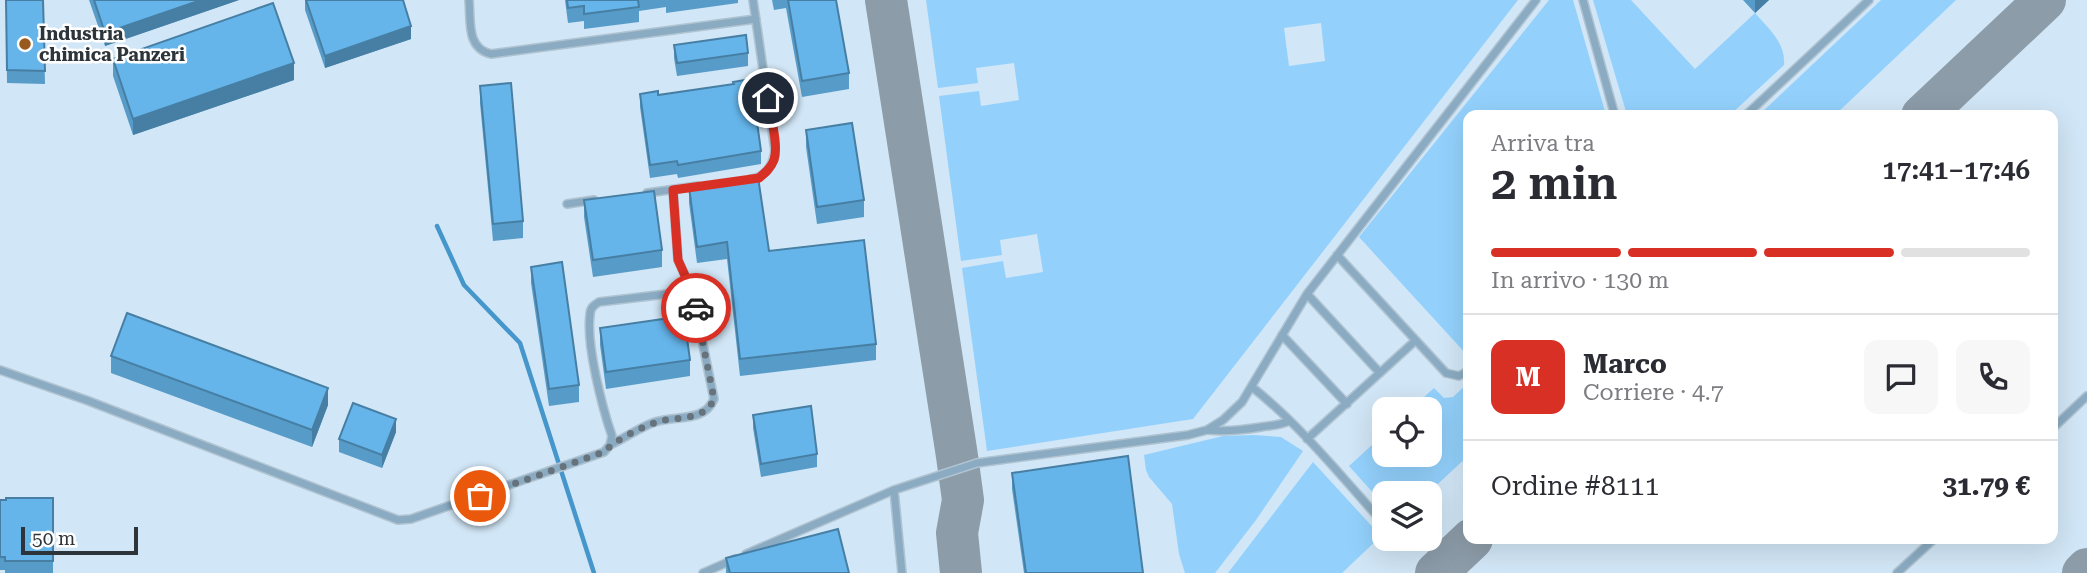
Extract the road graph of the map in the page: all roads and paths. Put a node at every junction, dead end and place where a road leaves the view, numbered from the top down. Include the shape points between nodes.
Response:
1 (468, 0) edge
2 (753, 0) edge
3 (1536, 0) edge
4 (1583, 0) edge
5 (1869, 0) edge
6 (756, 19) junction
7 (1613, 110) edge
8 (1751, 110) edge
9 (747, 179) edge
10 (710, 185) edge
11 (673, 190) junction
12 (633, 195) edge
13 (607, 199) edge
14 (567, 204) dead end
15 (1337, 255) junction
16 (692, 291) junction
17 (1307, 295) junction
18 (1282, 335) junction
19 (1415, 341) junction
20 (0, 370) edge
21 (1380, 373) junction
22 (1463, 374) edge
23 (1252, 387) junction
24 (2087, 396) edge
25 (1347, 404) junction
26 (1289, 421) junction
27 (2058, 423) edge
28 (1207, 430) junction
29 (1307, 439) junction
30 (610, 445) junction
31 (894, 491) junction
32 (1372, 511) edge
33 (1929, 544) edge
34 (703, 573) edge
35 (902, 573) edge
36 (1897, 573) edge

1 - 6 lane via 472,37 482,52 491,54
2 - 6 lane
3 - 15 lane
4 - 7 lane
5 - 8 lane
6 - 9 lane via 775,151 767,171 759,178
10 - 11 lane
11 - 12 lane
11 - 16 lane via 678,260
13 - 14 lane
15 - 17 lane
15 - 19 lane
16 - 30 lane via 714,399 710,408 696,416 655,422
16 - 30 lane via 599,302 591,309 590,337 612,436
17 - 18 lane
17 - 21 lane
18 - 23 lane
18 - 25 lane
19 - 21 lane
19 - 22 lane via 1446,373
20 - 30 lane via 398,520 549,472 604,452
21 - 25 lane
23 - 26 lane
23 - 28 lane via 1234,410
24 - 27 lane
25 - 29 lane
26 - 28 lane via 1251,430
26 - 29 lane
28 - 31 lane via 977,463
29 - 32 lane
31 - 34 lane
31 - 35 lane
33 - 36 lane

